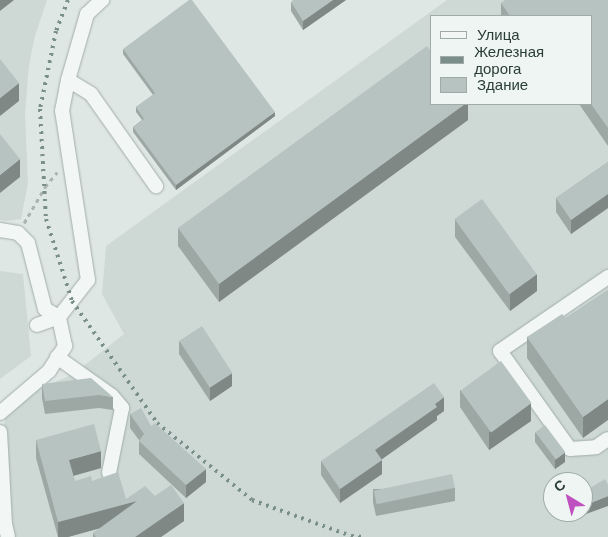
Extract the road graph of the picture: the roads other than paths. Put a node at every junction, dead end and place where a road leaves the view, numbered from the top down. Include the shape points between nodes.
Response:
1 (102, 0) edge
2 (68, 80) junction
3 (156, 186) dead end
4 (6, 234) edge
5 (608, 277) edge
6 (59, 317) junction
7 (37, 325) dead end
8 (57, 357) junction
9 (0, 413) edge
10 (0, 432) edge
11 (608, 439) edge
12 (109, 473) edge
13 (8, 537) edge

1 - 2 lane via 88,14
2 - 3 lane via 91,94
2 - 6 lane via 62,111 88,280
4 - 6 lane via 28,243 45,308
5 - 11 lane via 500,351 570,449 596,447
6 - 7 lane
6 - 8 lane via 65,346
8 - 9 lane via 49,371
8 - 12 lane via 112,396 122,408
10 - 13 lane

